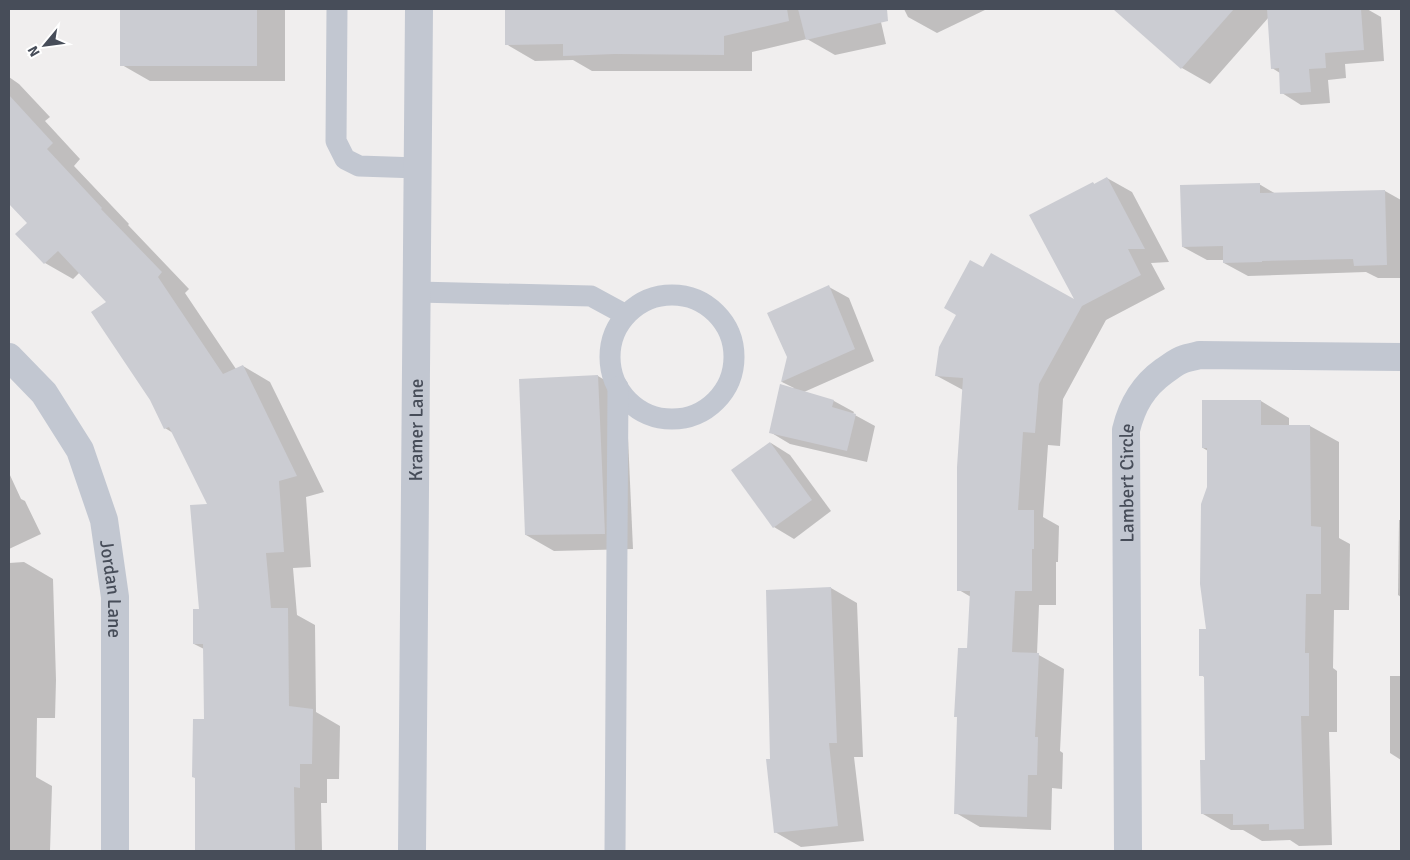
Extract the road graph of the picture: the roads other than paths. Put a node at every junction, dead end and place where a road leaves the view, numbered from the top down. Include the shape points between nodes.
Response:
1 (337, 9) edge
2 (419, 9) edge
3 (418, 168) junction
4 (416, 292) junction
5 (626, 315) junction
6 (9, 357) edge
7 (1401, 357) edge
8 (618, 387) junction
9 (114, 851) edge
10 (412, 851) edge
11 (615, 851) edge
12 (1128, 851) edge

1 - 3 lane via 336,141 345,159 359,166
2 - 3 street, Kramer Lane
3 - 4 street, Kramer Lane
4 - 5 lane via 591,296
4 - 10 street, Kramer Lane
5 - 8 lane via 611,343 612,373
5 - 8 lane via 642,302 662,296 683,296 702,303 718,316 729,334 734,354 732,375 723,394 708,408 689,417 669,419 649,415 630,404
6 - 9 street, Jordan Lane via 44,393 80,450 104,520 115,597
7 - 12 street, Lambert Circle via 1199,355 1183,359 1158,375 1134,405 1126,430
8 - 11 lane

